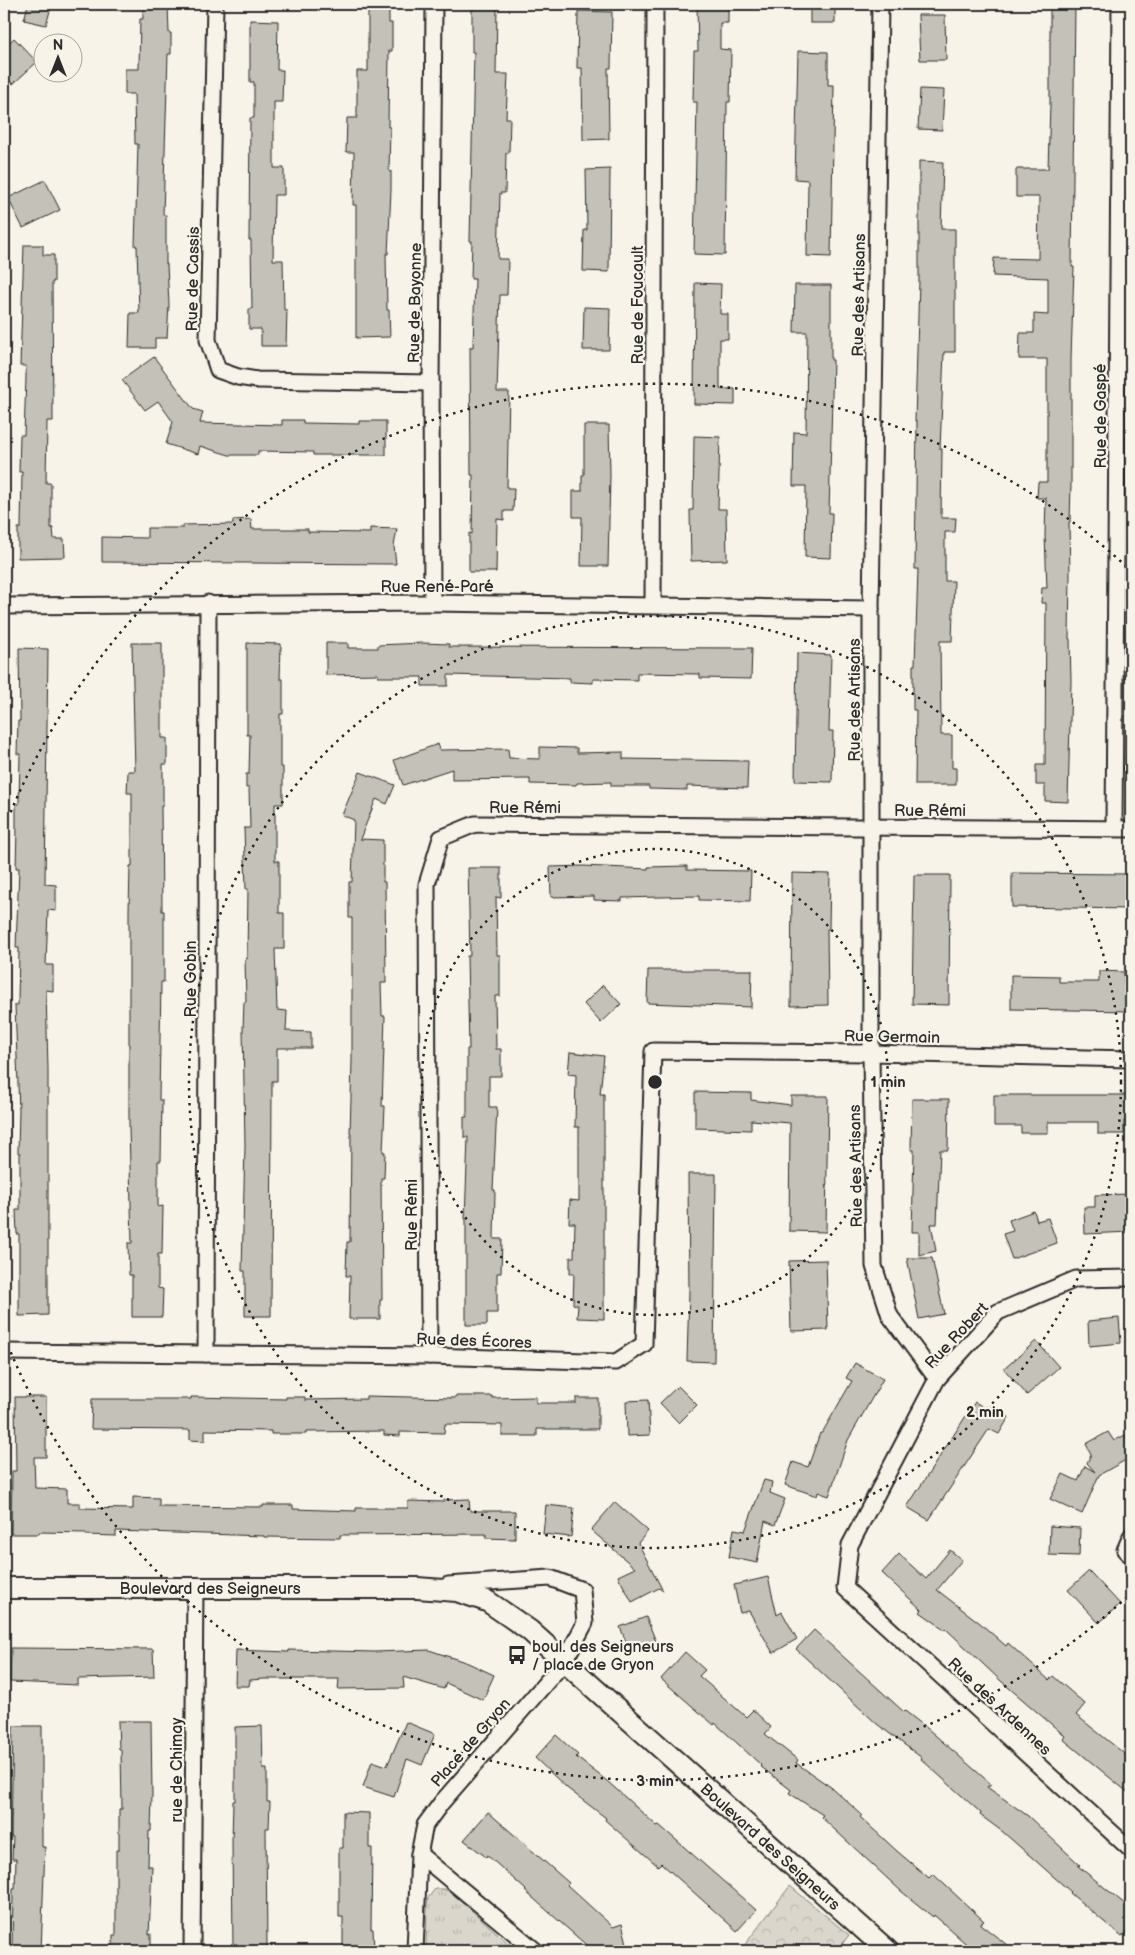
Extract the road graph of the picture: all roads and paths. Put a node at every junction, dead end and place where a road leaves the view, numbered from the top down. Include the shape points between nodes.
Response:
1 (215, 4) edge
2 (434, 4) edge
3 (656, 4) edge
4 (880, 4) edge
5 (1120, 4) edge
6 (431, 382) junction
7 (432, 603) junction
8 (208, 604) junction
9 (653, 605) junction
10 (4, 606) edge
11 (871, 609) junction
12 (872, 827) junction
13 (1114, 828) junction
14 (1131, 829) edge
15 (653, 1051) joint
16 (871, 1053) junction
17 (1131, 1059) edge
18 (1131, 1278) edge
19 (4, 1352) edge
20 (206, 1354) junction
21 (430, 1356) junction
22 (937, 1379) junction
23 (1131, 1536) edge
24 (1131, 1556) edge
25 (4, 1588) edge
26 (416, 1588) junction
27 (845, 1588) joint
28 (195, 1589) junction
29 (564, 1662) junction
30 (1131, 1850) edge
31 (419, 1854) junction
32 (192, 1951) edge
33 (415, 1951) edge
34 (536, 1951) edge
35 (888, 1951) edge

1 - 6 street, Rue de Cassis via 208,340 218,370 257,380
2 - 6 street, Rue de Bayonne
3 - 9 street, Rue de Foucault
4 - 11 street, Rue des Artisans
5 - 13 street, Rue de Gaspé
6 - 7 street, Rue de Bayonne
7 - 8 street, Rue René-Paré
7 - 9 street, Rue René-Paré
8 - 10 street, Rue René-Paré
8 - 20 street, Rue Gobin
9 - 11 street, Rue René-Paré
11 - 12 street, Rue des Artisans
12 - 13 street, Rue Rémi
12 - 16 street, Rue des Artisans
12 - 21 street, Rue Rémi via 475,824 441,838 427,884
13 - 14 street, Rue Rémi
15 - 16 street, Rue Germain
15 - 21 street, Rue des Écores via 644,1344 616,1362
16 - 17 street, Rue Germain
16 - 22 street, Rue des Artisans via 874,1266 890,1316
18 - 22 street, Rue Robert via 1076,1279 998,1312
19 - 20 street, Rue des Écores
20 - 21 street, Rue des Écores
22 - 27 street, Rue Robert via 850,1546
23 - 24 street via 1125,1550
25 - 28 street, Boulevard des Seigneurs
26 - 28 street, Boulevard des Seigneurs
26 - 29 street, Boulevard des Seigneurs via 457,1591 487,1602 529,1630
26 - 29 street, Boulevard des Seigneurs via 550,1578 582,1590 585,1623
27 - 30 street, Rue des Ardennes
28 - 32 street, rue de Chimay
29 - 31 street, Place de Gryon via 442,1802 425,1825
29 - 35 street, Boulevard des Seigneurs
31 - 33 street, Place de Gryon
31 - 34 street

